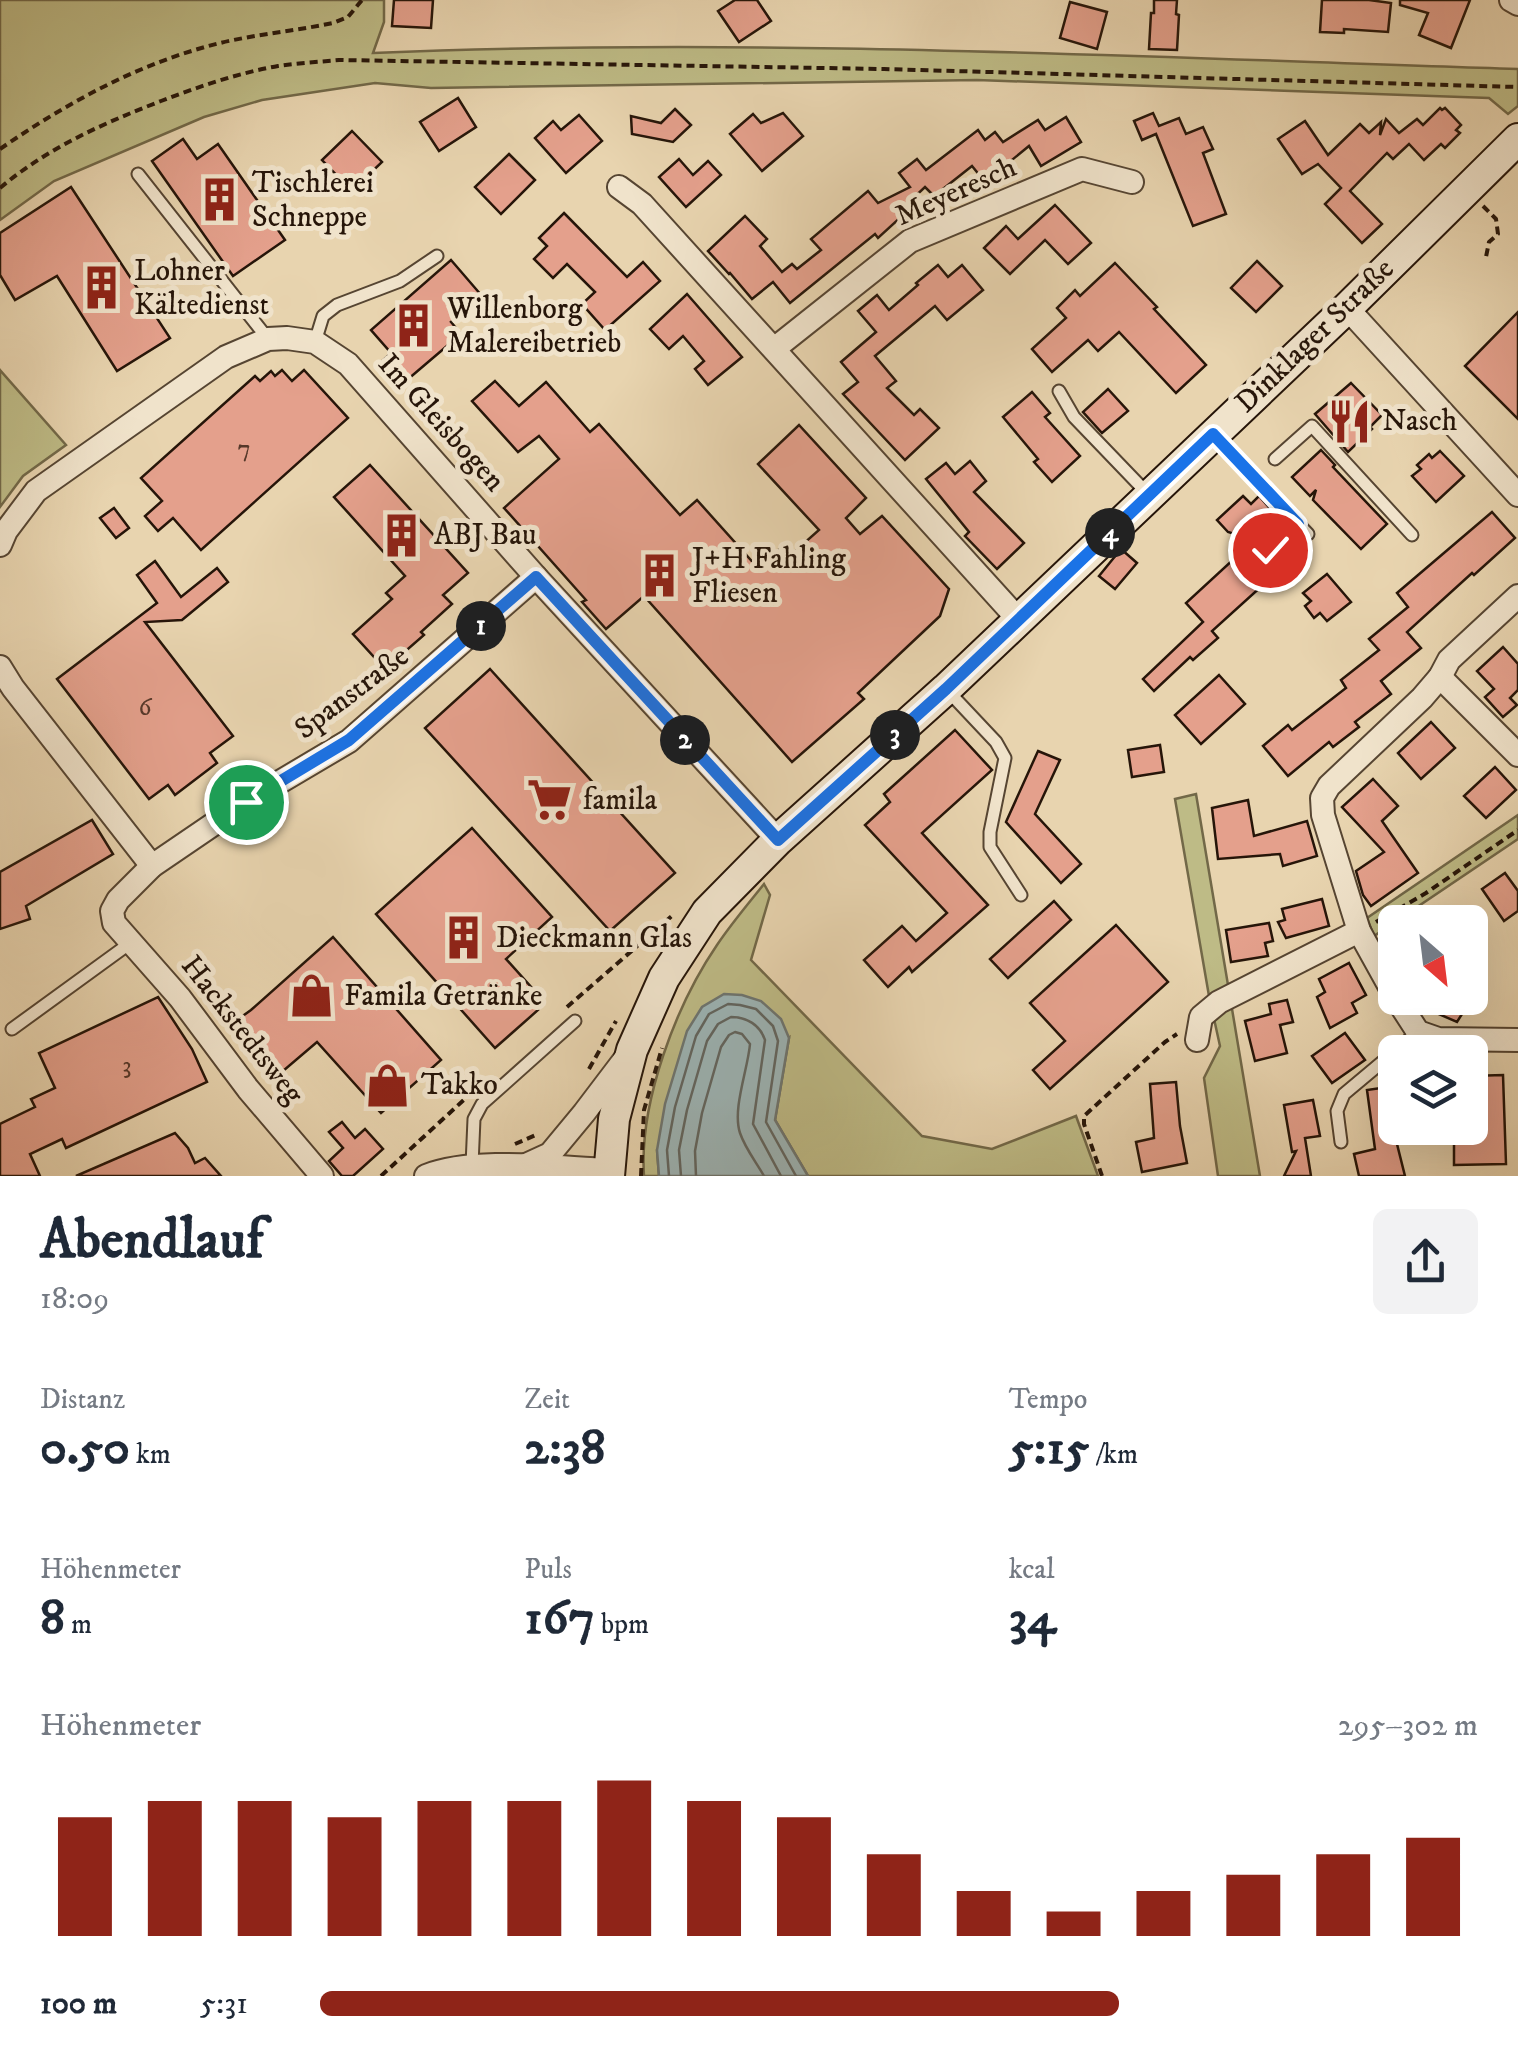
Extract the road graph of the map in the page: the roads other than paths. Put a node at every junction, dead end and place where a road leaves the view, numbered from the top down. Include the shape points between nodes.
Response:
1 (1511, 0) edge
2 (1518, 4) edge
3 (1518, 139) edge
4 (138, 174) dead end
5 (1132, 182) dead end
6 (618, 187) dead end
7 (436, 256) dead end
8 (1347, 308) junction
9 (268, 339) junction
10 (315, 342) junction
11 (774, 349) junction
12 (1059, 392) dead end
13 (1213, 434) junction
14 (1275, 459) dead end
15 (1518, 495) edge
16 (1150, 496) junction
17 (1298, 524) junction
18 (1308, 534) dead end
19 (1412, 535) dead end
20 (0, 545) edge
21 (1270, 550) dead end
22 (536, 577) junction
23 (1518, 596) edge
24 (1019, 620) junction
25 (0, 668) edge
26 (1440, 677) junction
27 (946, 689) junction
28 (1518, 754) edge
29 (778, 840) junction
30 (152, 866) junction
31 (1020, 895) dead end
32 (1358, 931) junction
33 (122, 932) junction
34 (1378, 967) edge
35 (1407, 1015) edge
36 (575, 1021) dead end
37 (12, 1029) dead end
38 (1199, 1029) road end
39 (1418, 1032) junction
40 (1518, 1040) edge
41 (632, 1050) junction
42 (1342, 1142) dead end
43 (473, 1156) junction
44 (523, 1167) junction
45 (609, 1173) edge
46 (322, 1176) edge
47 (426, 1176) edge

1 - 2 street
3 - 8 main road, Dinklager Straße
4 - 9 lane
5 - 11 street, Meyeresch via 1082,170 910,241
6 - 11 street via 642,204
7 - 10 lane via 380,291 337,305 323,316
8 - 13 main road, Dinklager Straße
8 - 15 street
9 - 10 street
9 - 20 street via 226,357 36,490
10 - 22 street, Im Gleisbogen via 348,364
11 - 24 street
12 - 16 lane via 1074,418
13 - 16 main road, Dinklager Straße
13 - 17 lane
14 - 19 lane via 1312,426
16 - 24 main road, Dinklager Straße
17 - 18 lane
17 - 21 lane
22 - 29 street, Im Gleisbogen
22 - 30 street, Spanstraße via 349,740
23 - 26 street via 1449,660
24 - 27 main road, Dinklager Straße
25 - 30 street
26 - 28 street
26 - 32 street via 1322,798
27 - 29 main road, Dinklager Straße
27 - 31 lane via 1005,758 990,847
29 - 41 main road, Dinklager Straße via 708,912 664,978
30 - 33 street, Spanstraße via 112,911
32 - 34 street
32 - 38 street via 1219,1002
33 - 37 lane via 122,949
33 - 46 street, Hackstedtsweg
35 - 39 street
36 - 43 lane via 482,1104 474,1119
39 - 40 street via 1438,1039
39 - 42 lane via 1344,1094 1338,1111
41 - 44 street via 550,1154
41 - 45 main road, Dinklager Straße via 614,1119
43 - 44 street
43 - 47 street
44 - 45 street

